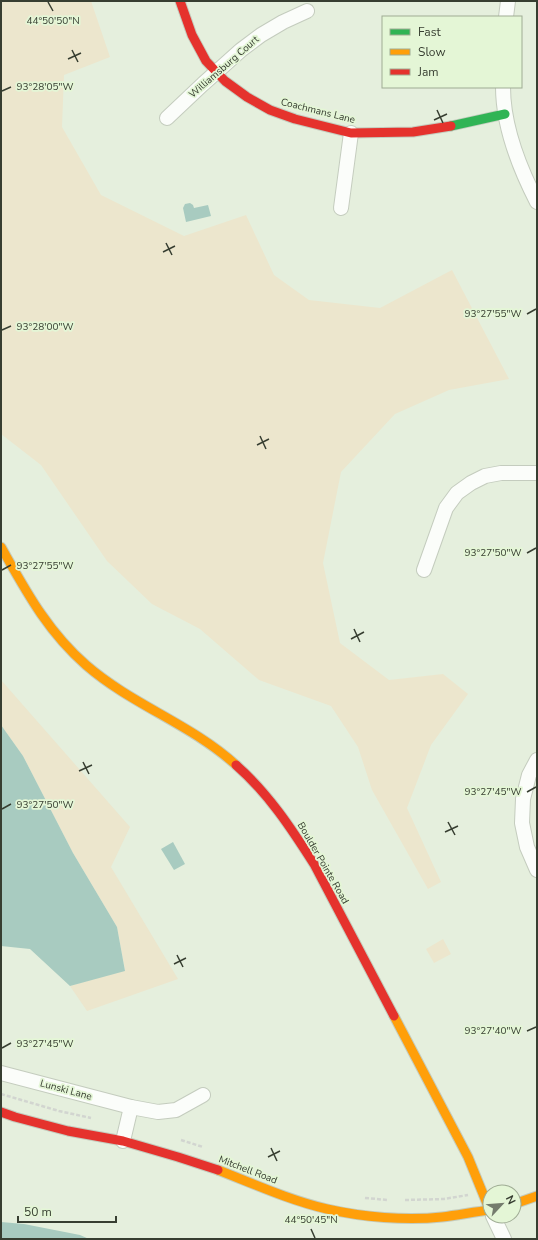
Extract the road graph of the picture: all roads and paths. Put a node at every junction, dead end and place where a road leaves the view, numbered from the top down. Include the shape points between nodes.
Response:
1 (180, 1) edge
2 (508, 1) edge
3 (307, 11) dead end
4 (506, 16) edge
5 (217, 72) junction
6 (503, 88) edge
7 (505, 114) junction
8 (167, 118) dead end
9 (351, 133) junction
10 (537, 202) edge
11 (341, 208) dead end
12 (537, 473) edge
13 (1, 547) edge
14 (424, 570) dead end
15 (537, 760) edge
16 (537, 870) edge
17 (1, 1073) edge
18 (1, 1094) edge
19 (203, 1095) dead end
20 (131, 1107) junction
21 (1, 1112) edge
22 (97, 1119) dead end
23 (178, 1139) dead end
24 (124, 1141) junction
25 (206, 1148) dead end
26 (481, 1193) joint
27 (537, 1196) edge
28 (359, 1197) dead end
29 (395, 1201) dead end
30 (402, 1201) dead end
31 (522, 1201) edge
32 (482, 1212) edge
33 (497, 1224) edge
34 (504, 1239) edge

1 - 5 street, Coachmans Lane via 192,35 206,61
2 - 4 street
3 - 5 street, Williamsburg Court via 261,35
5 - 8 street, Williamsburg Court
5 - 9 street, Coachmans Lane via 247,97 270,110
6 - 7 street
7 - 9 street, Coachmans Lane via 413,132
7 - 10 street via 520,166
9 - 11 street
12 - 14 street via 501,473 485,476 457,494 446,508
13 - 26 street, Boulder Pointe Road via 40,614 62,642 87,666 215,748 271,801 314,864 468,1157
15 - 16 street via 529,775 523,799 522,823 527,847
17 - 20 street, Lunski Lane
18 - 22 path
19 - 20 street, Lunski Lane via 176,1110 158,1112
20 - 24 street
21 - 24 street, Mitchell Road via 68,1131
23 - 25 path
24 - 32 street, Mitchell Road via 209,1167 327,1209 378,1218 441,1217
26 - 30 path via 444,1199
27 - 31 street
28 - 29 path
33 - 34 street

